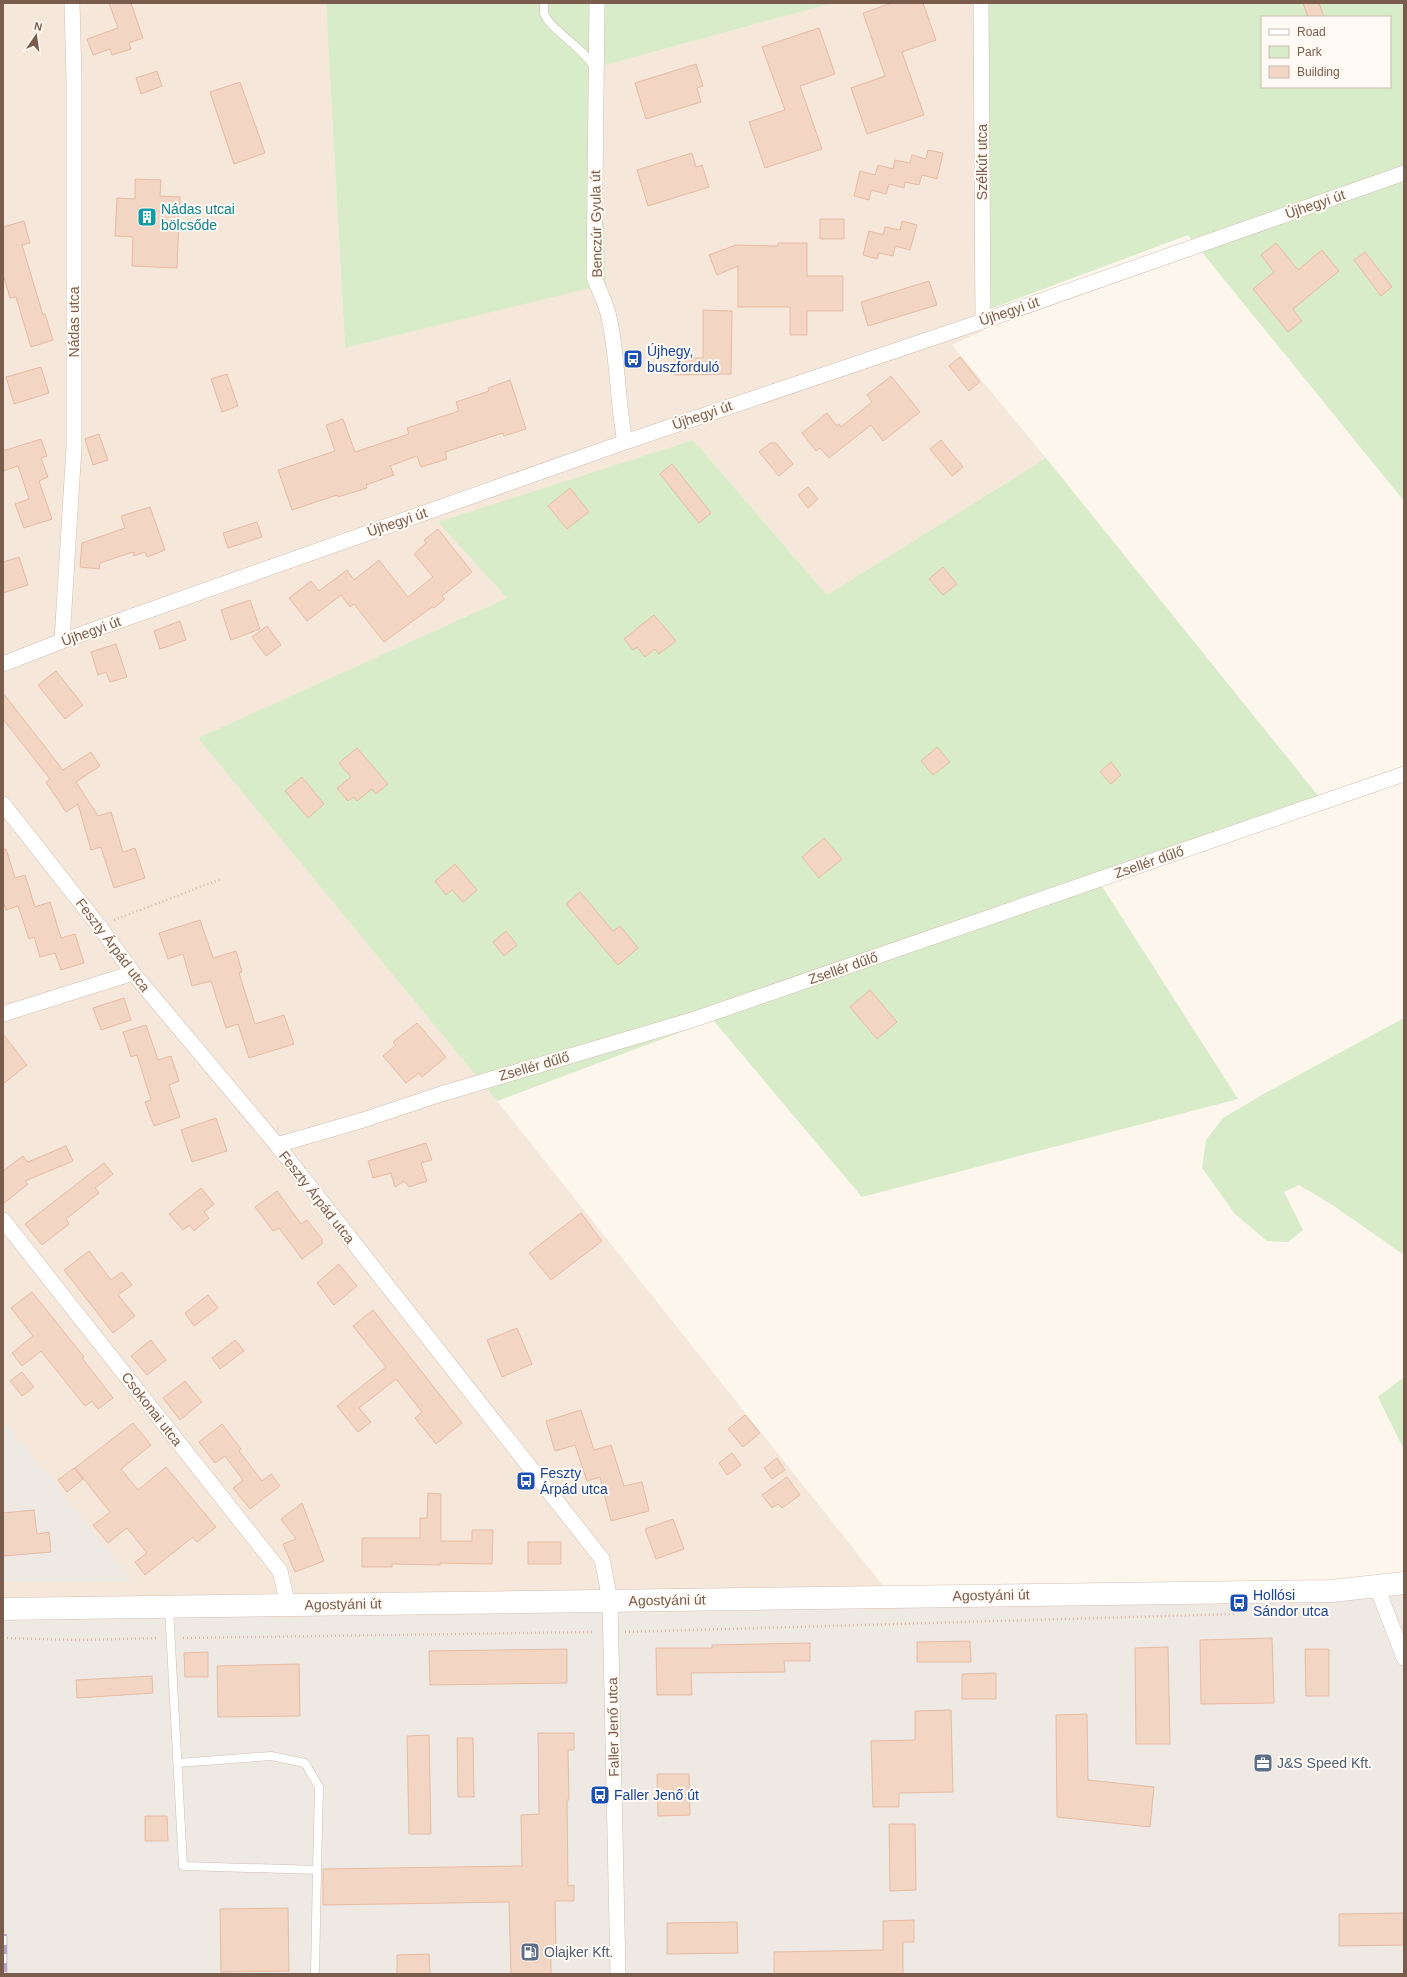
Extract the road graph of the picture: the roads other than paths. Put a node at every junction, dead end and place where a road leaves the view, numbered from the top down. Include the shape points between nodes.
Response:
1 (72, 3) edge
2 (544, 3) edge
3 (597, 3) edge
4 (981, 3) edge
5 (595, 70) junction
6 (1404, 173) edge
7 (983, 321) junction
8 (624, 442) junction
9 (62, 641) junction
10 (3, 664) edge
11 (1404, 774) edge
12 (3, 804) edge
13 (133, 973) junction
14 (3, 1014) edge
15 (277, 1145) junction
16 (3, 1220) edge
17 (1404, 1583) edge
18 (1377, 1587) junction
19 (610, 1600) junction
20 (288, 1605) junction
21 (168, 1607) junction
22 (3, 1609) edge
23 (1404, 1658) edge
24 (178, 1763) junction
25 (317, 1870) junction
26 (315, 1974) edge
27 (618, 1974) edge

1 - 9 street, Nádas utca via 74,447
2 - 5 lane via 544,13 555,27 589,57
3 - 5 street, Benczúr Gyula út
4 - 7 street, Szélkút utca
5 - 8 street, Benczúr Gyula út via 594,277 609,316 617,366
6 - 7 street, Újhegyi út
7 - 8 street, Újhegyi út
8 - 9 street, Újhegyi út
9 - 10 street, Újhegyi út
11 - 15 street, Zsellér dűlő via 692,1020
12 - 13 street, Feszty Árpád utca
13 - 14 street
13 - 15 street, Feszty Árpád utca
15 - 19 street, Feszty Árpád utca via 602,1559
16 - 20 street, Csokonai utca via 280,1571
17 - 18 main road, Agostyáni út
18 - 19 main road, Agostyáni út via 1332,1591
18 - 23 street
19 - 20 main road, Agostyáni út
19 - 27 street, Faller Jenő utca
20 - 21 main road, Agostyáni út
21 - 22 main road, Agostyáni út
21 - 24 lane
24 - 25 lane via 183,1866
24 - 25 lane via 271,1756 305,1764 319,1787
25 - 26 lane

